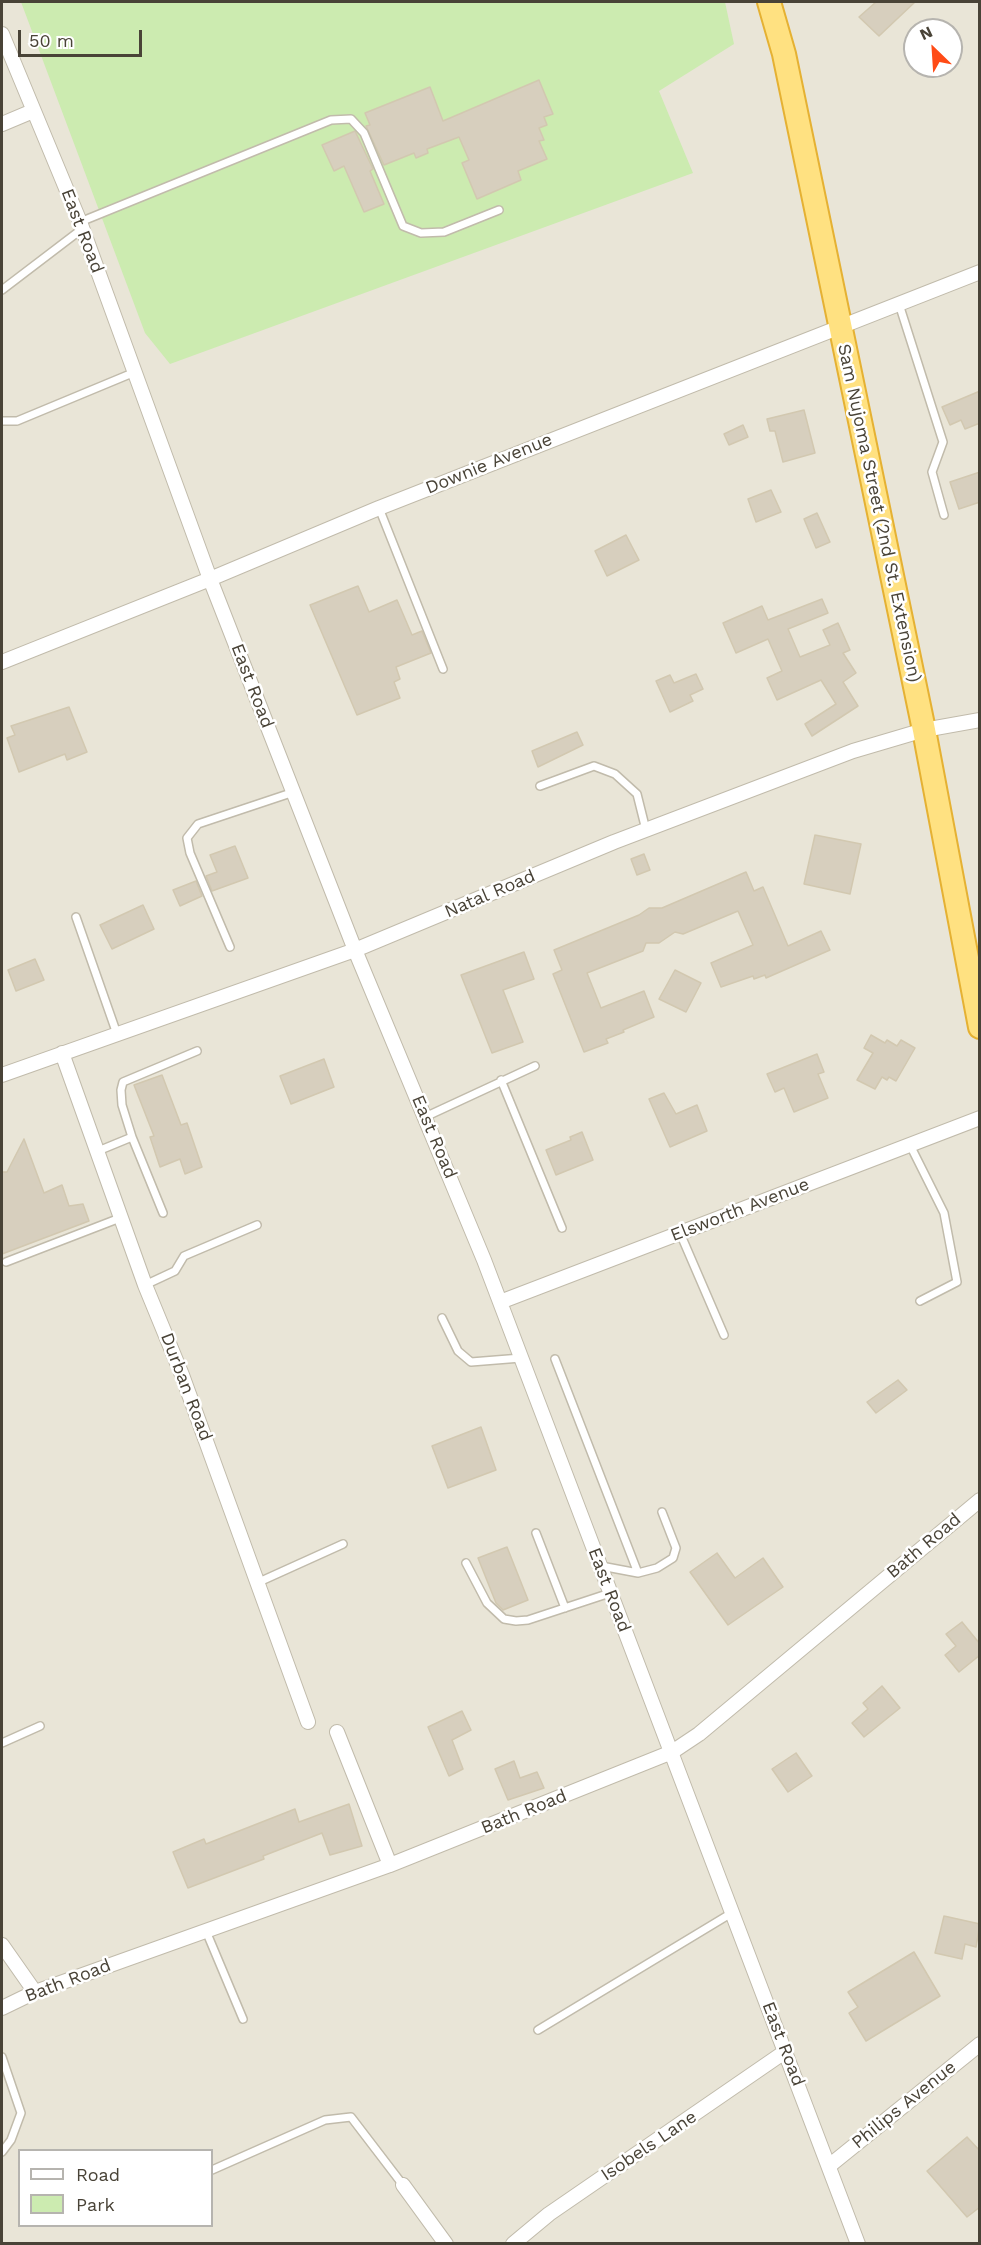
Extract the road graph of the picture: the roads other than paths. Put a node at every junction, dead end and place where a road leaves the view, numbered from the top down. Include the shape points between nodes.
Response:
1 (769, 2) edge
2 (2, 34) edge
3 (33, 111) junction
4 (2, 124) edge
5 (499, 210) dead end
6 (81, 226) junction
7 (980, 272) edge
8 (2, 290) edge
9 (898, 302) junction
10 (840, 324) junction
11 (135, 372) junction
12 (2, 421) edge
13 (379, 508) junction
14 (944, 515) dead end
15 (210, 579) junction
16 (2, 662) edge
17 (443, 669) dead end
18 (980, 720) edge
19 (924, 730) junction
20 (540, 786) dead end
21 (294, 792) junction
22 (646, 830) junction
23 (76, 917) dead end
24 (230, 947) dead end
25 (355, 950) junction
26 (980, 1027) edge
27 (117, 1034) junction
28 (197, 1051) dead end
29 (62, 1053) junction
30 (536, 1066) dead end
31 (2, 1075) edge
32 (501, 1080) junction
33 (425, 1117) junction
34 (980, 1118) edge
35 (132, 1137) junction
36 (910, 1145) junction
37 (98, 1151) junction
38 (163, 1213) dead end
39 (120, 1218) junction
40 (257, 1225) dead end
41 (562, 1228) dead end
42 (680, 1233) junction
43 (6, 1262) dead end
44 (145, 1285) junction
45 (920, 1301) dead end
46 (500, 1302) junction
47 (442, 1318) dead end
48 (724, 1335) dead end
49 (521, 1358) junction
50 (555, 1359) dead end
51 (980, 1500) edge
52 (662, 1512) dead end
53 (536, 1533) dead end
54 (343, 1544) dead end
55 (466, 1563) dead end
56 (600, 1566) junction
57 (638, 1573) junction
58 (259, 1582) junction
59 (610, 1593) junction
60 (565, 1608) junction
61 (308, 1722) dead end
62 (40, 1726) dead end
63 (337, 1732) dead end
64 (2, 1743) edge
65 (672, 1752) junction
66 (390, 1865) junction
67 (730, 1914) junction
68 (206, 1931) junction
69 (2, 1946) edge
70 (34, 1992) junction
71 (2, 2008) edge
72 (243, 2019) dead end
73 (538, 2030) dead end
74 (980, 2044) edge
75 (786, 2051) junction
76 (2, 2057) edge
77 (2, 2152) edge
78 (829, 2166) junction
79 (213, 2170) edge
80 (403, 2185) joint
81 (446, 2244) edge
82 (513, 2244) edge
83 (858, 2244) edge

1 - 10 highway, Sam Nujoma Street (2nd St. Extension) via 784,54
2 - 3 street, East Road
3 - 4 street
3 - 6 street, East Road
5 - 6 lane via 444,232 421,233 403,226 364,132 351,119 331,120
6 - 8 lane
6 - 11 street, East Road
7 - 9 street, Downie Avenue
9 - 10 street, Downie Avenue
9 - 14 lane via 943,442 932,472
10 - 13 street, Downie Avenue
10 - 19 highway, Sam Nujoma Street (2nd St. Extension)
11 - 12 lane via 17,421
11 - 15 street, East Road
13 - 15 street, Downie Avenue
13 - 17 lane
15 - 16 street, Downie Avenue
15 - 21 street, East Road
18 - 19 street, Natal Road
19 - 22 street, Natal Road via 854,751
19 - 26 highway, Sam Nujoma Street (2nd St. Extension)
20 - 22 lane via 594,766 615,774 637,794
21 - 24 lane via 198,824 187,838
21 - 25 street, East Road
22 - 25 street, Natal Road
23 - 27 lane
25 - 27 street, Natal Road
25 - 33 street, East Road
27 - 29 street, Natal Road
28 - 35 lane via 123,1082 122,1105
29 - 31 street, Natal Road
29 - 37 street, Durban Road
30 - 32 lane
32 - 33 lane
32 - 41 lane
33 - 46 street, East Road
34 - 36 street, Elsworth Avenue
35 - 37 lane
35 - 38 lane
36 - 42 street, Elsworth Avenue
36 - 45 lane via 944,1213 957,1282
37 - 39 street, Durban Road
39 - 43 lane
39 - 44 street, Durban Road
40 - 44 lane via 184,1256 175,1271
42 - 46 street, Elsworth Avenue
42 - 48 lane
44 - 58 street, Durban Road via 183,1375
46 - 49 street, East Road
47 - 49 lane via 458,1352 471,1362
49 - 56 street, East Road
50 - 57 lane
51 - 65 street, Bath Road via 699,1734
52 - 57 lane via 676,1548 673,1558
53 - 60 lane
54 - 58 lane
55 - 60 lane via 487,1603 504,1619 528,1620
56 - 57 lane
56 - 59 street, East Road
56 - 65 lane
58 - 61 street, Durban Road
59 - 60 lane
59 - 65 street, East Road
62 - 64 lane
63 - 66 street
65 - 66 street, Bath Road
65 - 67 street, East Road
66 - 68 street, Bath Road
67 - 73 lane
67 - 75 street, East Road
68 - 70 street, Bath Road
68 - 72 lane
69 - 70 street
70 - 71 street, Bath Road
74 - 78 street, Philips Avenue
75 - 78 street, East Road
75 - 82 street, Isobels Lane via 549,2214
76 - 77 lane via 21,2113
78 - 83 street, East Road
79 - 80 lane via 325,2120 351,2117
80 - 81 street

